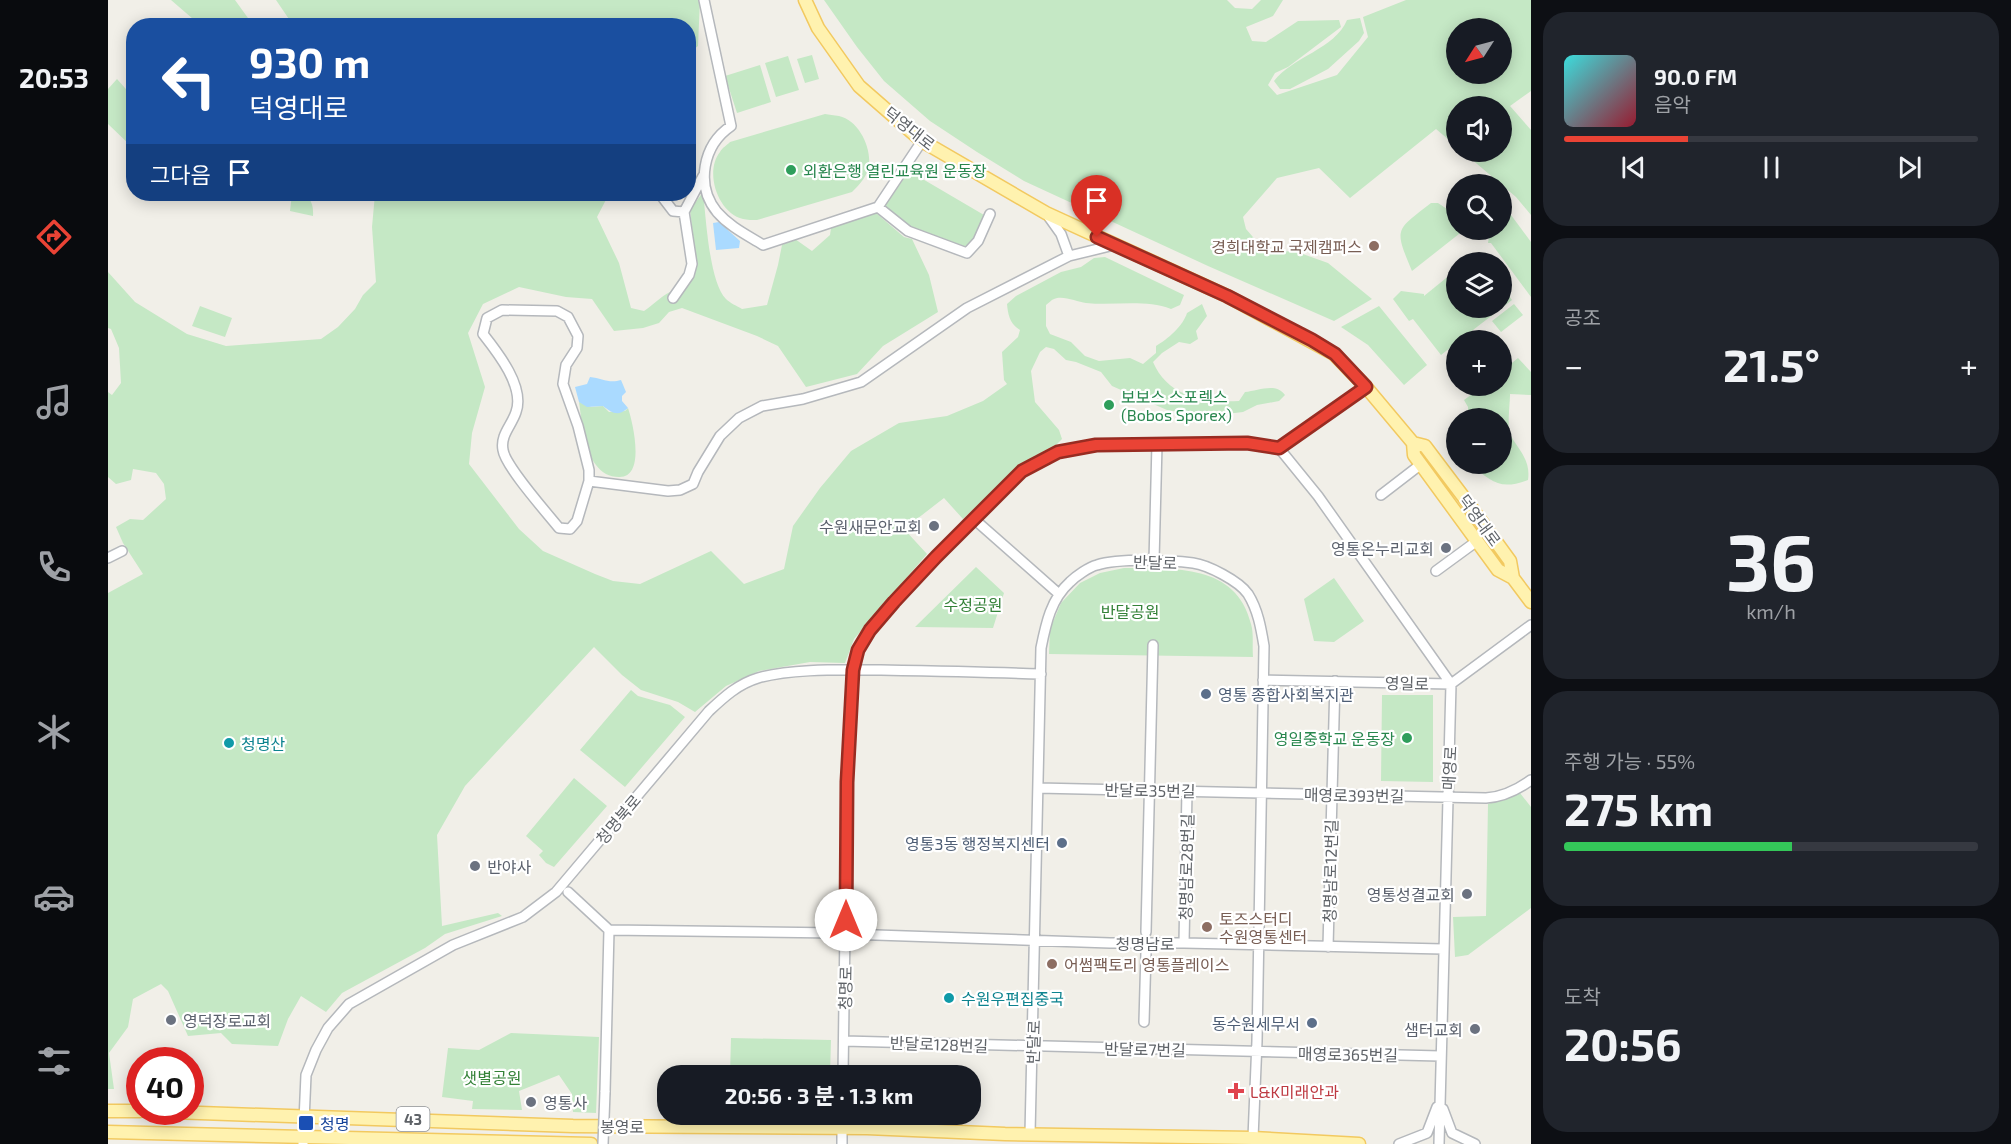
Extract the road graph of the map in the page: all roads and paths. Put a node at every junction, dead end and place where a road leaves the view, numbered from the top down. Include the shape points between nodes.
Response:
1 (704, 0) edge
2 (805, 0) edge
3 (922, 141) junction
4 (703, 176) junction
5 (696, 189) edge
6 (666, 201) edge
7 (690, 201) edge
8 (878, 207) junction
9 (684, 212) junction
10 (1046, 213) junction
11 (990, 214) dead end
12 (1114, 245) junction
13 (1069, 256) junction
14 (673, 298) dead end
15 (1366, 387) junction
16 (1413, 443) junction
17 (1157, 444) junction
18 (1279, 448) junction
19 (1420, 465) junction
20 (588, 481) junction
21 (1381, 495) dead end
22 (974, 519) junction
23 (1477, 541) junction
24 (122, 551) dead end
25 (108, 558) edge
26 (1154, 561) junction
27 (1436, 571) dead end
28 (1513, 578) junction
29 (1059, 594) junction
30 (1531, 602) edge
31 (1531, 625) edge
32 (1153, 645) dead end
33 (853, 670) junction
34 (1041, 674) junction
35 (1263, 680) junction
36 (1335, 681) junction
37 (1451, 684) junction
38 (1531, 780) edge
39 (1038, 788) junction
40 (1150, 790) junction
41 (1187, 791) junction
42 (1261, 793) junction
43 (1332, 794) junction
44 (1447, 796) junction
45 (568, 892) dead end
46 (609, 930) junction
47 (1146, 932) dead end
48 (841, 933) junction
49 (1036, 940) junction
50 (1184, 943) junction
51 (1258, 945) junction
52 (1328, 947) junction
53 (1443, 949) junction
54 (1146, 952) dead end
55 (1144, 1022) dead end
56 (844, 1041) junction
57 (1033, 1047) junction
58 (1257, 1052) junction
59 (1440, 1056) junction
60 (843, 1065) edge
61 (1440, 1099) junction
62 (108, 1111) edge
63 (126, 1112) edge
64 (204, 1113) edge
65 (304, 1116) junction
66 (842, 1128) junction
67 (108, 1132) edge
68 (1030, 1134) junction
69 (1252, 1138) junction
70 (303, 1140) edge
71 (591, 1144) edge
72 (603, 1144) edge
73 (842, 1144) edge
74 (1359, 1144) edge
75 (1399, 1144) edge
76 (1439, 1144) edge
77 (1475, 1144) edge

1 - 4 street via 731,126 720,133 713,145
2 - 3 main road, 덕영대로 via 818,28 859,86
3 - 8 street
3 - 10 main road, 덕영대로
4 - 5 street
4 - 8 street via 716,210 732,226 763,245
6 - 9 street via 674,211
7 - 9 street
8 - 11 street via 908,231 967,253 978,241
9 - 14 street via 692,264
10 - 12 main road, 덕영대로
10 - 13 street via 1061,234
12 - 13 street
12 - 15 main road, 덕영대로 via 1312,340 1335,354
13 - 20 street via 967,308 861,382 762,406 739,418 720,436 693,484 668,490
15 - 16 main road, 덕영대로
15 - 18 street
16 - 19 main road, 덕영대로
16 - 28 main road, 덕영대로 via 1425,446 1465,499 1510,561
17 - 18 street, 청명로 via 1247,443
17 - 22 street, 청명로 via 1096,445 1058,452 1022,471
17 - 26 street
18 - 37 street via 1318,496
19 - 21 street
19 - 23 main road, 덕영대로
20 - 20 street via 577,521 570,529 559,528 506,460 502,439 517,411 518,396 503,362 483,334 487,318 502,310 557,311 573,325 578,336 577,348 566,365 563,384 578,426
22 - 29 street
22 - 33 street, 청명로 via 870,630 858,650
23 - 27 street
23 - 28 main road, 덕영대로 via 1498,570
24 - 25 street
26 - 29 street, 반달로 via 1124,560 1096,565 1071,580
26 - 35 street, 반달로 via 1195,563 1225,575 1247,592 1259,618 1264,646
28 - 30 main road, 덕영대로
29 - 34 street, 반달로 via 1046,622
31 - 37 street, 영일로
32 - 40 street
33 - 34 street, 청명북로
33 - 48 street, 청명로
33 - 65 street, 청명북로 via 759,678 723,697 556,892 523,916 453,945 349,1004 328,1028 316,1050 306,1075
34 - 39 street, 반달로
35 - 36 street, 영일로
35 - 42 street, 반달로
36 - 37 street, 영일로
36 - 43 street, 청명남로12번길
37 - 44 street, 매영로
38 - 44 street, 매영로393번길 via 1496,798
39 - 40 street, 반달로35번길
39 - 49 street, 반달로
40 - 41 street, 반달로35번길
40 - 47 street
41 - 42 street, 반달로35번길
41 - 50 street, 청명남로28번길
42 - 43 street, 매영로393번길
42 - 51 street, 반달로
43 - 44 street, 매영로393번길
43 - 52 street, 청명남로12번길
44 - 53 street, 매영로
45 - 46 street
46 - 48 street, 청명남로
46 - 72 street, bridge
48 - 49 street, 청명남로
48 - 56 street, 청명로
49 - 50 street, 청명남로
49 - 57 street, 반달로
50 - 51 street, 청명남로
51 - 52 street, 청명남로
51 - 58 street, 반달로
52 - 53 street, 청명남로
53 - 59 street, 매영로
54 - 55 street
56 - 57 street, 반달로128번길
56 - 60 street, 청명로
57 - 58 street, 반달로7번길
57 - 68 street, 반달로
58 - 59 street, 매영로365번길
58 - 69 street, 반달로
59 - 61 street, 매영로
61 - 75 street via 1427,1133
61 - 76 street, 매영로
61 - 77 street via 1452,1133
62 - 63 main road
64 - 65 main road, 봉영로 / 43
65 - 66 main road, 봉영로 / 43 via 573,1126
65 - 70 street, 청명북로
66 - 68 main road, 봉영로 / 43
66 - 73 street
67 - 70 main road, 봉영로 / 43
68 - 69 main road, 봉영로 / 43
69 - 74 main road, 봉영로 / 43
70 - 71 main road, 봉영로 / 43

